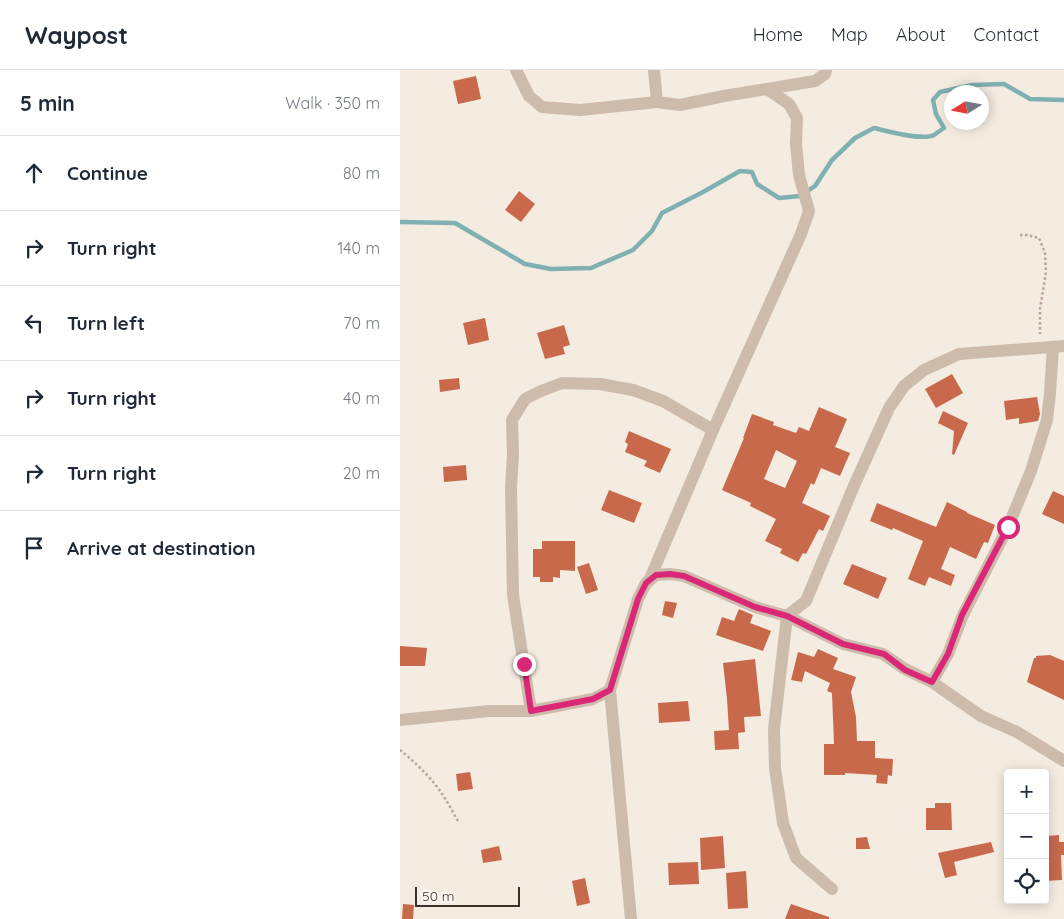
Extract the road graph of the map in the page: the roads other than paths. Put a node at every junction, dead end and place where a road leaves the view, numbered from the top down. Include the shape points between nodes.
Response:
1 (516, 70) edge
2 (654, 70) edge
3 (826, 70) edge
4 (767, 89) junction
5 (657, 102) junction
6 (1053, 347) edge
7 (713, 430) junction
8 (649, 581) junction
9 (787, 616) junction
10 (932, 682) junction
11 (610, 690) junction
12 (531, 711) junction
13 (400, 720) edge
14 (1064, 761) edge
15 (832, 889) dead end
16 (631, 919) edge

1 - 5 street via 529,96 542,107 580,110
2 - 5 street
3 - 4 street via 815,81
4 - 5 street via 680,105
4 - 7 street via 789,104 797,118 799,175 809,210 802,234
6 - 9 street via 960,354 924,370 904,386 889,408 806,601
6 - 10 street via 1047,420 1031,471 1008,527 962,615 948,654
7 - 8 street
7 - 12 street via 663,401 625,388 562,383 525,399 512,420 513,595
8 - 9 street via 656,575 684,576 755,607
8 - 11 street via 638,599
9 - 10 street via 843,644 884,654 905,670
9 - 15 street via 774,729 774,768 783,823 796,858
10 - 14 street via 981,716 1017,732
11 - 12 street via 593,699
11 - 16 street
12 - 13 street via 489,711

